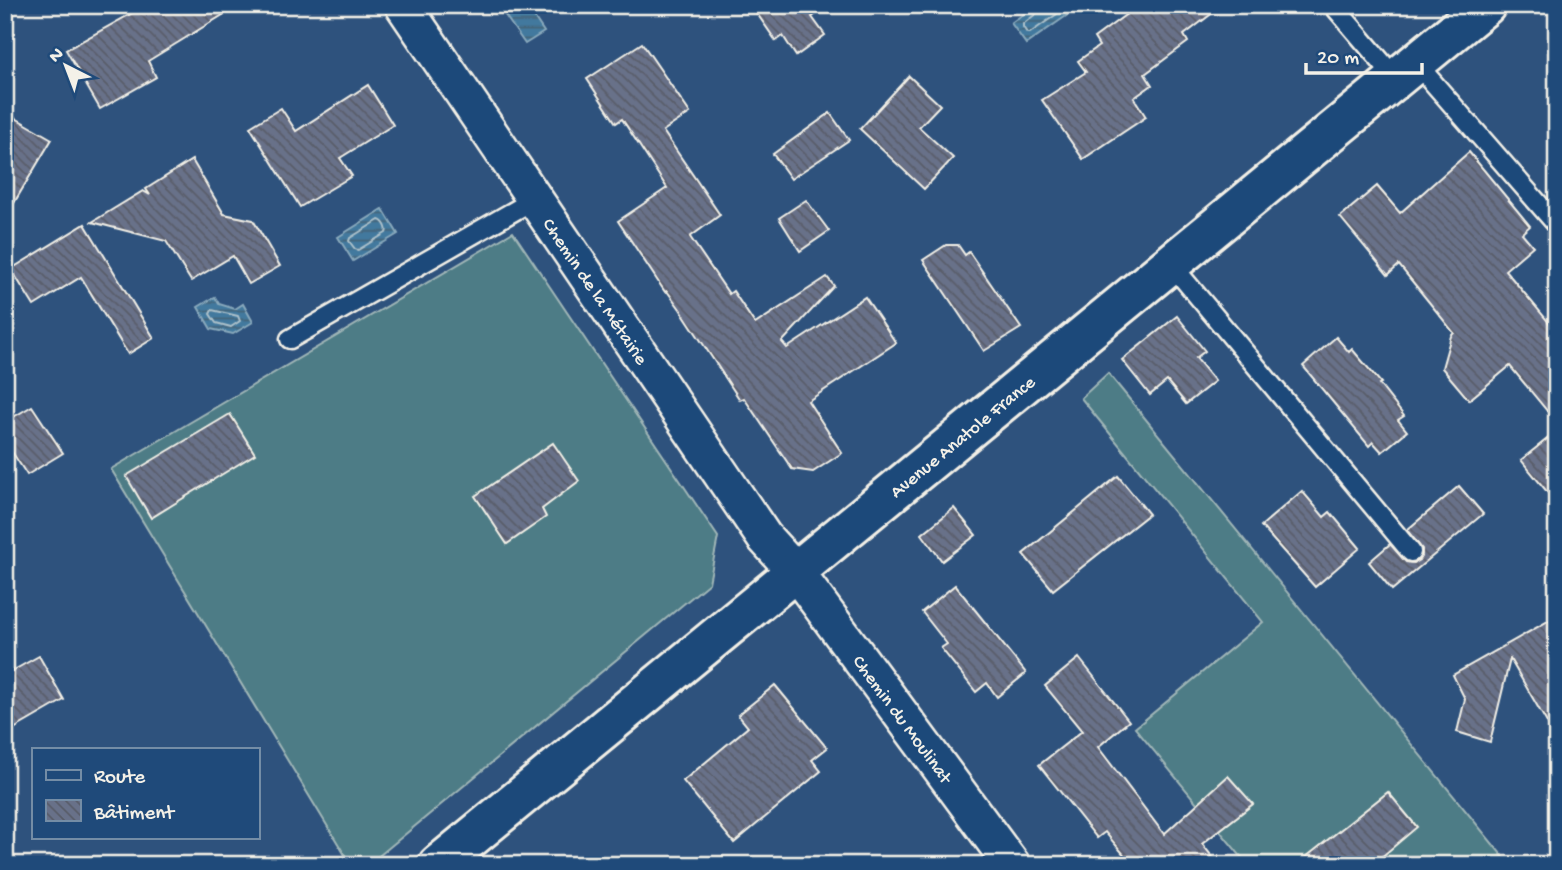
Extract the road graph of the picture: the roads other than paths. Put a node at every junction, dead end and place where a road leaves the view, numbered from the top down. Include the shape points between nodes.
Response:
1 (403, 5) edge
2 (1333, 5) edge
3 (1486, 5) edge
4 (1406, 71) junction
5 (535, 199) junction
6 (1557, 225) edge
7 (1171, 264) junction
8 (290, 339) dead end
9 (1411, 552) dead end
10 (795, 571) junction
11 (438, 865) edge
12 (1012, 865) edge

1 - 5 street, Chemin de la Métairie
2 - 4 lane
3 - 4 street, Avenue Anatole France
4 - 6 lane
4 - 7 street, Avenue Anatole France
5 - 8 lane
5 - 10 street, Chemin de la Métairie via 764,537
7 - 9 lane
7 - 10 street, Avenue Anatole France
10 - 11 street, Avenue Anatole France
10 - 12 street, Chemin du Moulinat

